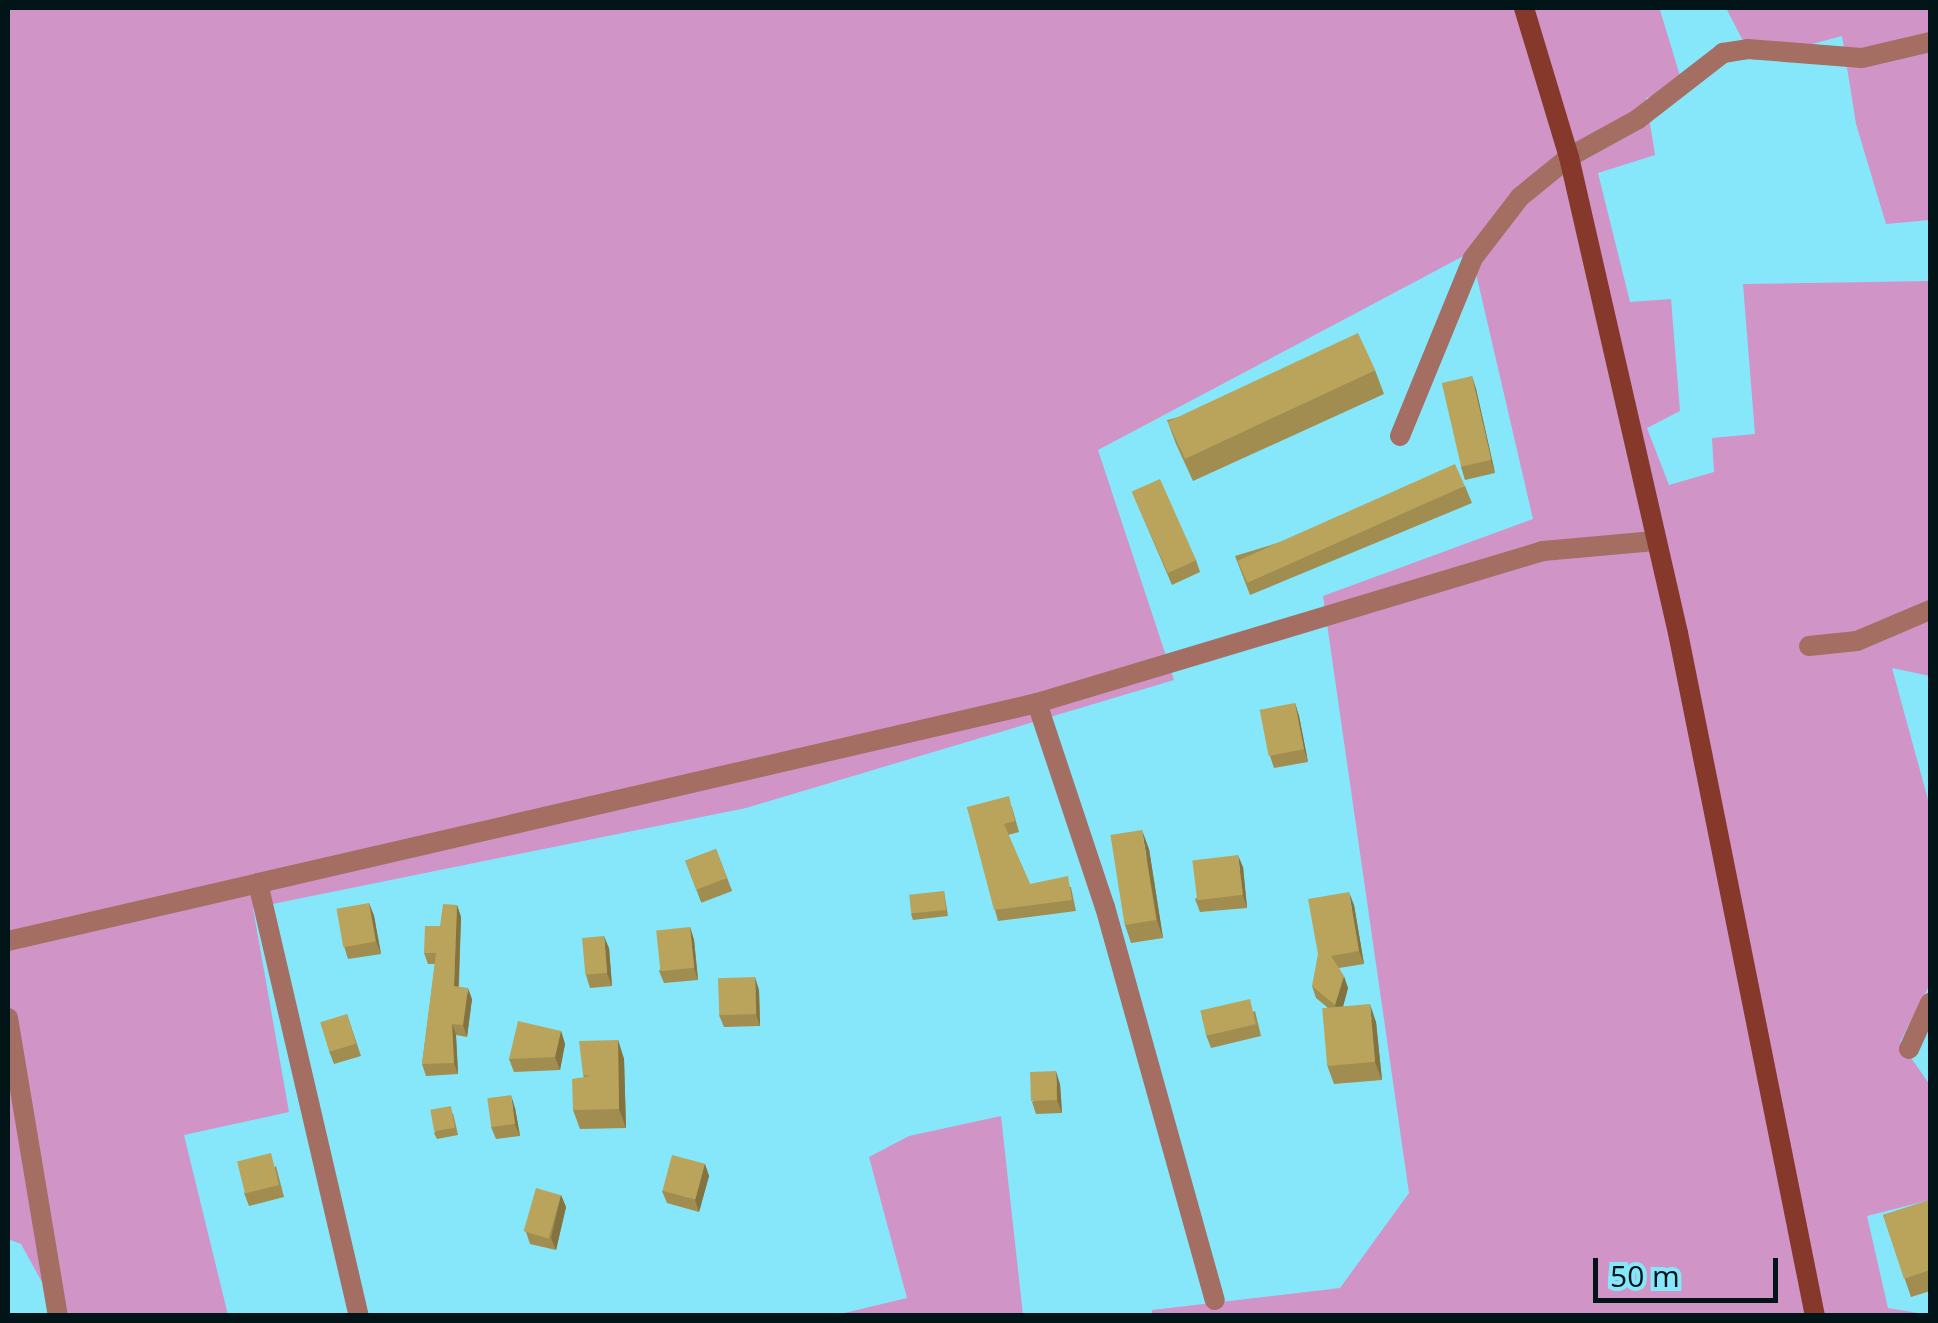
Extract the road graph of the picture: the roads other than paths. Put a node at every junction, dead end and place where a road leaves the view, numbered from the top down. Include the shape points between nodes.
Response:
1 (1524, 8) edge
2 (1930, 42) edge
3 (1569, 157) junction
4 (1400, 436) dead end
5 (1655, 542) junction
6 (1930, 610) edge
7 (1808, 646) dead end
8 (1038, 704) junction
9 (258, 882) junction
10 (8, 941) edge
11 (1930, 1003) edge
12 (8, 1018) edge
13 (1909, 1049) dead end
14 (1215, 1300) dead end
15 (58, 1316) edge
16 (359, 1316) edge
17 (1815, 1316) edge

1 - 3 main road
2 - 3 street via 1862,58 1723,53 1638,119
3 - 4 street via 1520,197 1473,258
3 - 5 main road
5 - 8 street via 1543,551 1419,583
5 - 17 main road
6 - 7 street via 1857,640
8 - 9 street
8 - 14 street via 1106,907
9 - 10 street
9 - 16 street
11 - 13 street
12 - 15 street

